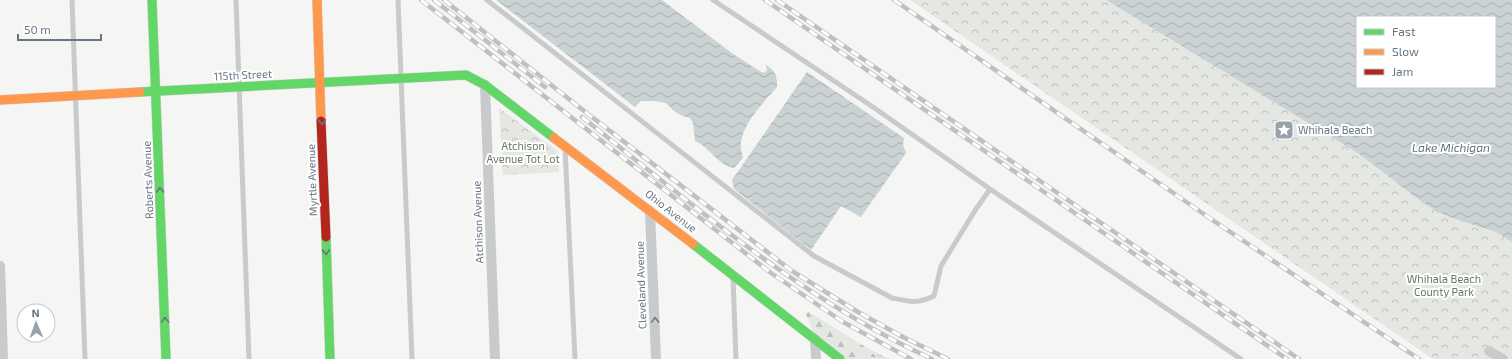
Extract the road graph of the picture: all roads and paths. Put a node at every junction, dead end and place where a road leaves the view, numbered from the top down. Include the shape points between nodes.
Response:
1 (72, 0) edge
2 (152, 0) edge
3 (236, 0) edge
4 (317, 0) edge
5 (398, 0) edge
6 (487, 0) edge
7 (713, 0) edge
8 (401, 78) junction
9 (320, 83) junction
10 (485, 85) junction
11 (239, 88) junction
12 (157, 92) junction
13 (76, 96) junction
14 (0, 100) edge
15 (565, 146) junction
16 (990, 189) junction
17 (650, 211) junction
18 (0, 266) edge
19 (733, 275) junction
20 (815, 340) junction
21 (1489, 351) dead end
22 (3, 359) edge
23 (85, 359) edge
24 (166, 359) edge
25 (249, 359) edge
26 (330, 359) edge
27 (412, 359) edge
28 (495, 359) edge
29 (575, 359) edge
30 (656, 359) edge
31 (736, 359) edge
32 (816, 359) edge
33 (840, 359) edge
34 (1241, 359) edge
35 (1503, 359) edge

1 - 13 lane
2 - 12 street, Roberts Avenue
3 - 11 lane
4 - 9 street, Myrtle Avenue
5 - 8 lane
6 - 16 lane via 814,256 892,298 922,301 934,296 940,266
7 - 16 lane
8 - 9 street, 115th Street
8 - 10 street, 115th Street via 466,75
8 - 27 lane
9 - 11 street, 115th Street
9 -> 26 street, Myrtle Avenue
10 - 15 street, Ohio Avenue
10 - 28 street, Atchison Avenue
11 - 12 street, 115th Street
11 - 25 lane
12 - 13 street, 115th Street
24 -> 12 street, Roberts Avenue
13 - 14 street, 115th Street
13 - 23 lane
15 - 17 street, Ohio Avenue
15 - 29 lane
16 - 34 lane
17 - 19 street, Ohio Avenue
30 -> 17 street, Cleveland Avenue
18 - 22 street
19 - 20 street, Ohio Avenue
19 - 31 lane
20 - 32 street
20 - 33 street, Ohio Avenue
21 - 35 street

